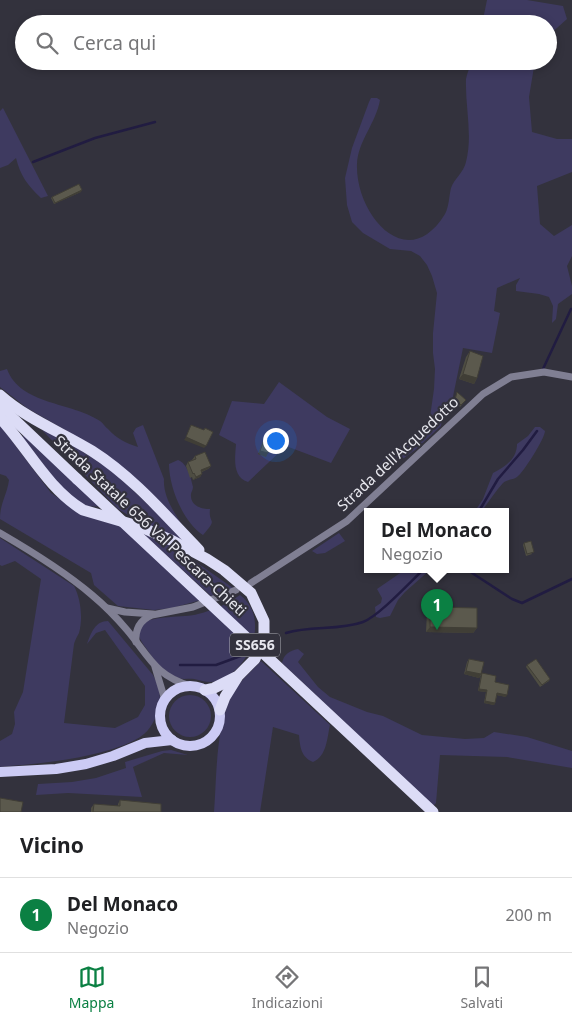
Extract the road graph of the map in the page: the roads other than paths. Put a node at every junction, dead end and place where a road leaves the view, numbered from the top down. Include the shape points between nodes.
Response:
1 (572, 377) edge
2 (0, 395) edge
3 (0, 406) edge
4 (0, 418) edge
5 (0, 533) edge
6 (207, 559) junction
7 (251, 583) dead end
8 (236, 590) dead end
9 (106, 608) junction
10 (159, 614) junction
11 (136, 642) junction
12 (155, 667) junction
13 (238, 676) junction
14 (191, 686) junction
15 (205, 690) junction
16 (165, 700) junction
17 (220, 710) junction
18 (160, 720) junction
19 (172, 740) junction
20 (145, 743) junction
21 (0, 772) edge
22 (432, 812) edge

1 - 7 street, Strada dell'Acquedotto via 544,372 511,376 483,394 347,521
2 - 6 highway via 20,411 92,452 123,475
3 - 22 highway, Strada Statale 656 Val Pescara-Chieti / SS656, bridge
4 - 6 highway via 58,491 75,505 141,527
5 - 9 street via 72,579
6 - 13 highway via 251,592 264,621 264,636 255,659
8 - 10 street via 193,608
9 - 10 street
9 - 11 street
10 - 11 street via 141,623
11 - 12 street
12 - 14 street via 178,682
12 - 16 street
13 - 15 highway
13 - 17 highway
14 - 15 main road
14 - 16 main road via 172,692
15 - 17 main road via 212,695
16 - 18 main road
17 - 19 main road via 217,730 201,744 191,746
18 - 19 main road
18 - 20 main road
19 - 20 main road
20 - 21 main road via 86,764

